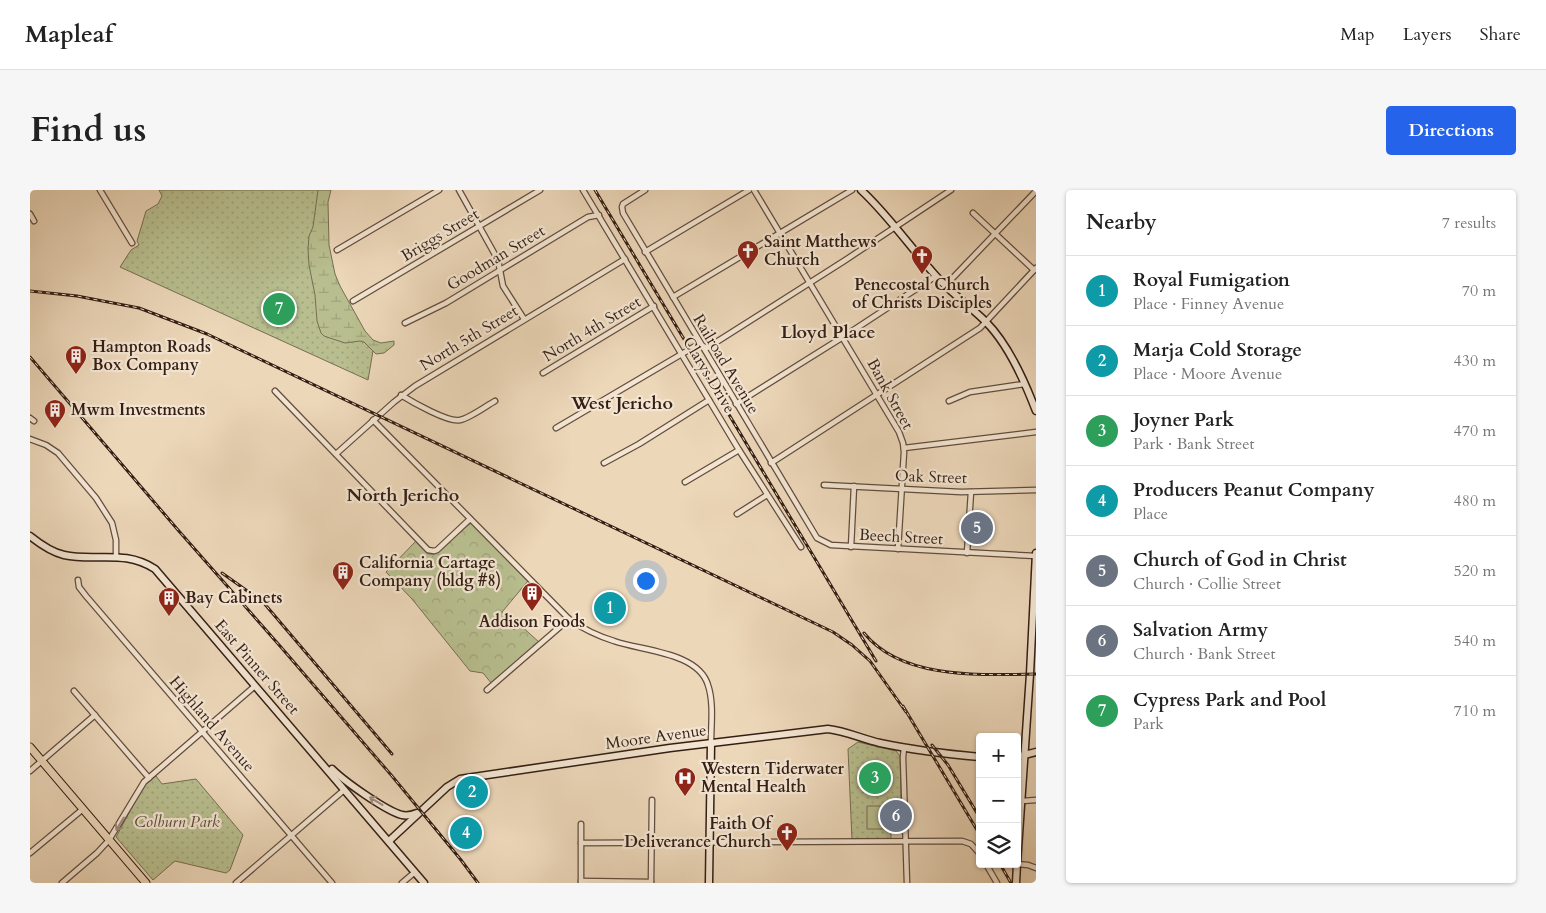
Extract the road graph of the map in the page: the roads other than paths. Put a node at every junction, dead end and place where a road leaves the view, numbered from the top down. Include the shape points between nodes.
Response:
1 (100, 190) edge
2 (438, 190) edge
3 (459, 190) edge
4 (540, 190) edge
5 (583, 190) edge
6 (645, 190) edge
7 (749, 190) edge
8 (754, 190) edge
9 (852, 190) edge
10 (861, 190) edge
11 (951, 190) edge
12 (1036, 191) edge
13 (973, 213) dead end
14 (30, 214) edge
15 (599, 214) junction
16 (34, 221) dead end
17 (480, 226) junction
18 (896, 226) junction
19 (780, 233) junction
20 (996, 234) junction
21 (132, 243) dead end
22 (337, 250) dead end
23 (646, 252) junction
24 (625, 259) junction
25 (501, 269) junction
26 (1035, 269) edge
27 (936, 276) junction
28 (810, 282) junction
29 (945, 286) junction
30 (673, 297) junction
31 (353, 301) dead end
32 (654, 306) junction
33 (524, 319) junction
34 (986, 322) junction
35 (405, 323) dead end
36 (843, 337) junction
37 (701, 345) junction
38 (682, 354) junction
39 (543, 373) dead end
40 (1024, 384) junction
41 (275, 391) dead end
42 (877, 394) junction
43 (401, 395) junction
44 (709, 400) junction
45 (495, 401) dead end
46 (949, 401) dead end
47 (736, 404) junction
48 (1036, 411) edge
49 (373, 420) junction
50 (556, 428) dead end
51 (1036, 432) edge
52 (30, 439) edge
53 (904, 448) junction
54 (739, 450) junction
55 (336, 454) junction
56 (604, 463) dead end
57 (771, 463) junction
58 (685, 482) dead end
59 (824, 485) dead end
60 (854, 486) junction
61 (902, 489) junction
62 (1036, 490) edge
63 (971, 492) junction
64 (767, 495) junction
65 (737, 514) dead end
66 (470, 519) junction
67 (30, 536) edge
68 (825, 544) joint
69 (801, 547) dead end
70 (851, 547) junction
71 (898, 549) junction
72 (967, 553) junction
73 (1036, 554) edge
74 (116, 557) junction
75 (78, 580) dead end
76 (1034, 611) edge
77 (569, 619) junction
78 (255, 686) junction
79 (487, 690) dead end
80 (74, 691) dead end
81 (95, 715) junction
82 (202, 732) junction
83 (297, 734) junction
84 (711, 743) junction
85 (30, 747) edge
86 (904, 748) junction
87 (1036, 752) edge
88 (1025, 754) junction
89 (1021, 756) edge
90 (976, 757) edge
91 (42, 761) junction
92 (30, 770) edge
93 (148, 778) junction
94 (344, 790) junction
95 (652, 800) dead end
96 (1036, 800) edge
97 (1022, 801) junction
98 (83, 809) junction
99 (421, 812) junction
100 (1020, 823) edge
101 (581, 824) dead end
102 (291, 836) junction
103 (109, 840) junction
104 (388, 841) junction
105 (651, 842) junction
106 (710, 842) junction
107 (906, 842) junction
108 (581, 843) junction
109 (976, 850) edge
110 (30, 853) edge
111 (1021, 864) edge
112 (988, 868) edge
113 (1017, 868) edge
114 (1036, 868) edge
115 (415, 872) junction
116 (581, 882) edge
117 (651, 882) edge
118 (62, 883) edge
119 (146, 883) edge
120 (237, 883) edge
121 (332, 883) edge
122 (402, 883) edge
123 (424, 883) edge
124 (709, 883) edge
125 (906, 883) edge
126 (997, 883) edge
127 (1016, 883) edge

1 - 21 street
2 - 22 street
3 - 17 street
4 - 17 street, Briggs Street
5 - 15 street, Clarys Drive
6 - 23 street, Railroad Avenue via 623,204 622,210
7 - 23 street
8 - 19 street, Bank Street
9 - 19 street
10 - 18 main road
11 - 18 street
12 - 20 street
13 - 20 street
14 - 16 street
15 - 24 street, Clarys Drive
15 - 25 street, Goodman Street via 588,217
17 - 25 street
17 - 31 street, Briggs Street
18 - 27 main road
18 - 28 street
19 - 28 street, Bank Street
19 - 30 street
20 - 26 street
20 - 29 street
23 - 30 street, Railroad Avenue
24 - 32 street, Clarys Drive
24 - 33 street, North 5th Street
25 - 33 street via 503,286
25 - 35 street, Goodman Street
26 - 34 street
27 - 29 main road
27 - 36 street
28 - 36 street, Bank Street
28 - 37 street via 707,348
29 - 34 main road
30 - 37 street, Railroad Avenue
32 - 38 street, Clarys Drive
32 - 39 street, North 4th Street
33 - 43 street, North 5th Street
34 - 40 main road via 1003,343
34 - 42 street
36 - 42 street, Bank Street
36 - 47 street
37 - 38 street
37 - 47 street, Railroad Avenue
38 - 44 street, Clarys Drive
38 - 50 street
40 - 46 street via 970,392
40 - 48 main road
41 - 55 street
42 - 53 street, Bank Street via 899,432
42 - 57 street
43 - 45 street via 456,421
43 - 49 street, North 5th Street
44 - 54 street, Clarys Drive
44 - 56 street
47 - 57 street, Railroad Avenue
49 - 55 street, North 5th Street
49 - 66 street
51 - 53 street
52 - 74 street via 46,444 58,453 96,498 112,522
53 - 61 street, Bank Street
54 - 58 street
54 - 64 street, Clarys Drive
55 - 66 street via 431,551 437,550
57 - 68 street, Railroad Avenue via 813,534
59 - 60 street, Oak Street
60 - 61 street, Oak Street
60 - 70 street
61 - 63 street, Oak Street
61 - 71 street, Bank Street
62 - 63 street, Oak Street
63 - 72 street
64 - 65 street
64 - 69 street, Clarys Drive
66 - 77 street
67 - 74 main road, East Pinner Street via 64,555
68 - 70 street, Beech Street
70 - 71 street, Beech Street
71 - 72 street, Beech Street
72 - 73 street, Beech Street
73 - 76 main road
74 - 78 main road, East Pinner Street via 141,561 161,574
75 - 82 street, Highland Avenue via 86,596
76 - 88 main road
77 - 79 street
77 - 84 street via 615,642 665,654 695,667 709,687
78 - 82 street
78 - 83 main road, East Pinner Street
80 - 81 street
81 - 91 street
81 - 93 street
82 - 93 street
82 - 102 street, Highland Avenue
83 - 94 main road, East Pinner Street
99 -> 83 main road via 398,814 371,798 338,776
84 - 86 main road, Moore Avenue via 828,729
84 - 99 main road, Moore Avenue via 463,779 451,784
84 - 106 main road
85 - 91 main road
86 - 90 main road, Moore Avenue
86 - 107 street
87 - 88 main road
88 - 89 main road
88 - 97 main road
91 - 92 street
91 - 98 main road
93 -> 103 street
94 - 102 street
94 - 104 main road, East Pinner Street
95 - 105 street
96 - 97 street
97 - 100 main road
98 - 103 main road
98 - 110 street
99 - 104 main road, Moore Avenue
101 - 108 street
102 - 120 street
102 - 121 street, Highland Avenue
103 - 118 street
103 - 119 main road
104 - 115 main road, East Pinner Street
105 - 106 street
105 - 108 street
105 - 117 street
106 - 107 street
106 - 124 main road
107 - 109 street via 962,841
107 - 125 street
108 - 116 street
111 - 114 street
112 - 126 street
113 - 127 main road
115 - 122 street
115 - 123 main road, East Pinner Street
116 - 117 street

